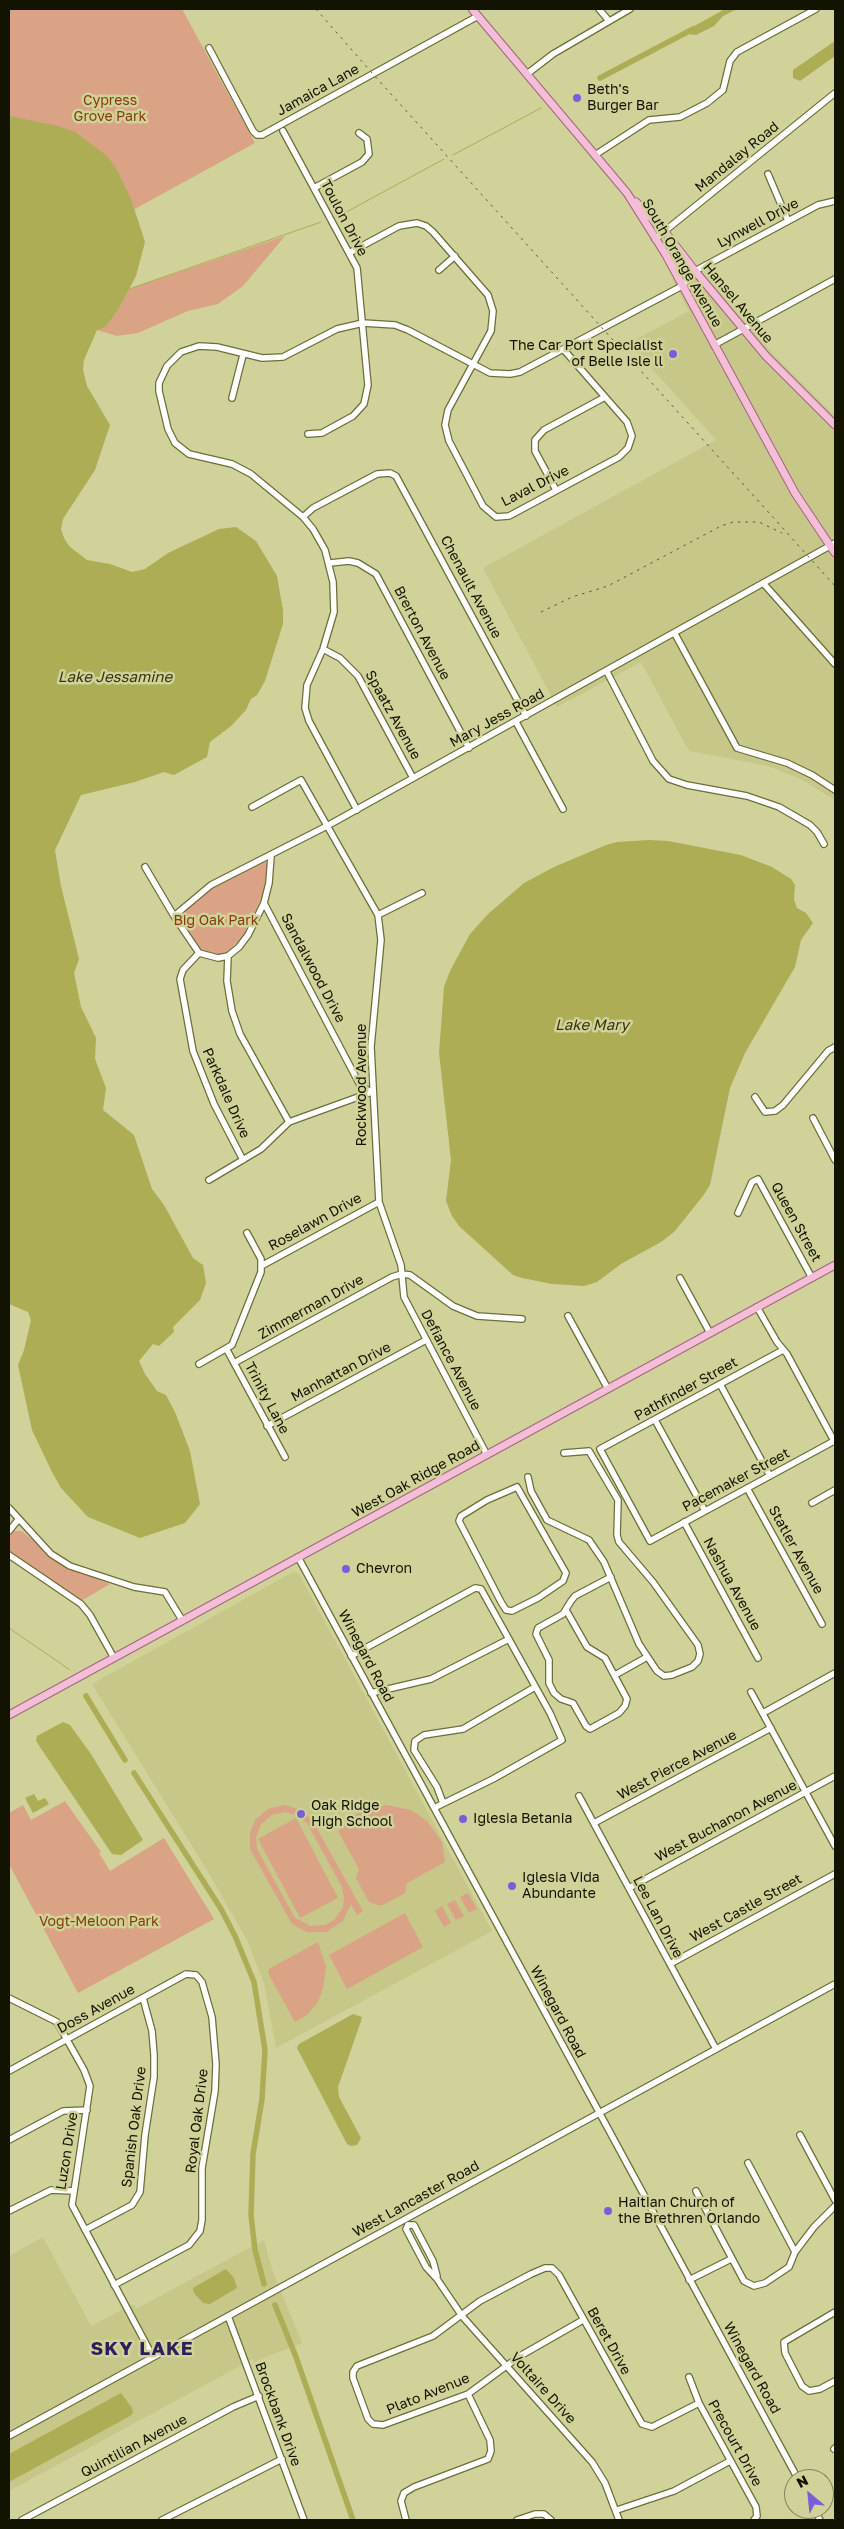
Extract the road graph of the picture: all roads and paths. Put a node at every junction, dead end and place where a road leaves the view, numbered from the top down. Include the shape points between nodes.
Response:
1 (472, 9) edge
2 (599, 9) edge
3 (630, 9) edge
4 (816, 9) edge
5 (478, 16) junction
6 (609, 21) junction
7 (209, 48) dead end
8 (527, 74) junction
9 (835, 94) edge
10 (283, 131) dead end
11 (359, 133) dead end
12 (595, 155) junction
13 (768, 174) dead end
14 (314, 188) junction
15 (627, 193) junction
16 (835, 201) edge
17 (788, 221) junction
18 (665, 232) junction
19 (655, 239) junction
20 (349, 252) junction
21 (455, 256) junction
22 (439, 270) dead end
23 (694, 272) junction
24 (835, 278) edge
25 (682, 286) junction
26 (363, 323) junction
27 (742, 329) junction
28 (714, 345) junction
29 (564, 350) junction
30 (243, 355) junction
31 (473, 365) junction
32 (605, 397) junction
33 (232, 398) dead end
34 (835, 425) edge
35 (308, 434) dead end
36 (556, 490) junction
37 (302, 517) junction
38 (833, 544) edge
39 (835, 553) edge
40 (330, 564) junction
41 (764, 584) junction
42 (675, 634) junction
43 (323, 648) junction
44 (835, 664) edge
45 (607, 672) junction
46 (526, 716) junction
47 (516, 722) junction
48 (469, 748) junction
49 (413, 778) junction
50 (835, 790) edge
51 (252, 806) dead end
52 (562, 809) dead end
53 (357, 810) junction
54 (328, 826) junction
55 (824, 844) dead end
56 (271, 856) junction
57 (145, 867) dead end
58 (422, 893) dead end
59 (264, 903) junction
60 (378, 914) junction
61 (174, 916) junction
62 (199, 953) junction
63 (228, 956) junction
64 (835, 1046) edge
65 (372, 1092) junction
66 (755, 1097) dead end
67 (813, 1118) dead end
68 (288, 1122) junction
69 (243, 1160) junction
70 (835, 1160) edge
71 (209, 1180) dead end
72 (379, 1202) junction
73 (738, 1213) dead end
74 (247, 1233) dead end
75 (262, 1265) junction
76 (835, 1266) edge
77 (402, 1274) junction
78 (680, 1278) dead end
79 (812, 1278) junction
80 (758, 1307) junction
81 (568, 1316) dead end
82 (522, 1319) dead end
83 (710, 1333) junction
84 (426, 1340) junction
85 (227, 1350) junction
86 (783, 1350) junction
87 (234, 1363) junction
88 (199, 1364) dead end
89 (720, 1384) junction
90 (608, 1389) junction
91 (655, 1420) junction
92 (268, 1426) junction
93 (564, 1453) dead end
94 (487, 1455) junction
95 (285, 1457) dead end
96 (770, 1476) junction
97 (528, 1477) dead end
98 (747, 1488) junction
99 (835, 1490) edge
100 (812, 1503) dead end
101 (9, 1508) edge
102 (705, 1511) junction
103 (18, 1520) junction
104 (684, 1522) junction
105 (9, 1530) edge
106 (650, 1541) joint
107 (9, 1555) edge
108 (298, 1557) junction
109 (610, 1578) junction
110 (538, 1598) joint
111 (566, 1610) junction
112 (182, 1620) junction
113 (822, 1624) dead end
114 (509, 1639) junction
115 (351, 1656) junction
116 (647, 1657) junction
117 (114, 1658) junction
118 (758, 1658) dead end
119 (835, 1673) edge
120 (615, 1675) junction
121 (536, 1687) junction
122 (752, 1692) dead end
123 (371, 1693) junction
124 (763, 1713) junction
125 (9, 1715) edge
126 (771, 1728) junction
127 (835, 1776) edge
128 (806, 1792) junction
129 (579, 1796) dead end
130 (443, 1803) junction
131 (434, 1808) junction
132 (594, 1823) junction
133 (835, 1846) edge
134 (835, 1874) edge
135 (629, 1888) junction
136 (670, 1964) junction
137 (196, 1975) joint
138 (835, 1984) edge
139 (9, 1998) edge
140 (142, 1998) junction
141 (68, 2039) junction
142 (716, 2049) junction
143 (9, 2071) edge
144 (87, 2110) junction
145 (598, 2112) junction
146 (800, 2135) dead end
147 (9, 2140) edge
148 (748, 2163) dead end
149 (73, 2190) junction
150 (696, 2191) dead end
151 (835, 2200) edge
152 (835, 2206) edge
153 (9, 2211) edge
154 (407, 2222) junction
155 (85, 2230) junction
156 (796, 2252) junction
157 (731, 2258) junction
158 (689, 2280) junction
159 (114, 2285) junction
160 (835, 2312) edge
161 (228, 2316) junction
162 (462, 2316) junction
163 (583, 2320) junction
164 (153, 2357) junction
165 (506, 2365) junction
166 (689, 2377) dead end
167 (835, 2381) edge
168 (468, 2394) junction
169 (259, 2396) junction
170 (699, 2403) junction
171 (9, 2436) edge
172 (282, 2459) junction
173 (730, 2461) junction
174 (793, 2469) edge
175 (617, 2510) junction
176 (22, 2520) edge
177 (162, 2520) edge
178 (304, 2520) edge
179 (406, 2520) edge
180 (517, 2520) edge
181 (551, 2520) edge
182 (619, 2520) edge
183 (754, 2520) edge

1 - 5 main road, South Orange Avenue
2 - 6 street
3 - 6 street
4 - 12 street via 737,52 730,61 723,90 707,103 680,117 649,120
5 - 7 street, Jamaica Lane via 262,135 253,131
5 - 8 main road, South Orange Avenue
6 - 8 street via 553,54
8 - 12 main road, South Orange Avenue
9 - 18 street, Mandalay Road
10 - 14 street, Toulon Drive
11 - 14 street via 368,139 369,154 362,162
12 - 15 main road, South Orange Avenue
13 - 17 street
14 - 20 street, Toulon Drive
15 - 18 main road, Hansel Avenue
15 - 19 main road, South Orange Avenue
16 - 17 street, Lynwell Drive via 818,205
17 - 23 street, Lynwell Drive
18 - 19 street, Mandalay Road
18 - 23 main road, Hansel Avenue
19 - 25 main road, South Orange Avenue
20 - 21 street via 399,226 417,223 433,232
20 - 26 street, Toulon Drive via 359,278
21 - 22 street
21 - 31 street via 488,295 493,311 492,330
23 - 25 street
23 - 27 main road, Hansel Avenue
24 - 27 street
25 - 28 main road, South Orange Avenue
25 - 29 street
26 - 30 street via 337,329 282,356 262,358
26 - 31 street via 395,325
26 - 35 street, Toulon Drive via 368,386 364,404 344,421 322,433
27 - 28 street
27 - 34 main road, Hansel Avenue
28 - 38 main road, South Orange Avenue via 794,493
29 - 31 street via 531,368 510,374 490,373
29 - 32 street, Laval Drive
30 - 33 street
30 - 37 street via 217,347 199,346 173,358 162,374 159,392 168,429 181,449 200,458 242,468
31 - 36 street, Laval Drive via 448,410 445,425 449,441 487,512 496,517 508,516
32 - 36 street via 544,430 535,440 535,450
32 - 36 street, Laval Drive via 630,428 632,436 628,448 619,457
37 - 40 street via 319,539
37 - 46 street, Chenault Avenue via 377,474 390,473 400,480
38 - 39 main road, South Orange Avenue
38 - 41 street, Mary Jess Road
40 - 43 street via 334,612
40 - 48 street, Brerton Avenue via 358,562 376,574
41 - 42 street, Mary Jess Road
41 - 44 street
42 - 45 street, Mary Jess Road
42 - 50 street via 737,748 787,763
43 - 49 street, Spaatz Avenue via 340,658 358,676
43 - 53 street via 307,685 305,708
45 - 46 street, Mary Jess Road
45 - 55 street via 653,761 669,779 772,804 810,826
46 - 47 street, Mary Jess Road
47 - 48 street, Mary Jess Road
47 - 52 street
48 - 49 street, Mary Jess Road
49 - 53 street, Mary Jess Road
51 - 54 street, Rockwood Avenue via 301,780
53 - 54 street, Mary Jess Road
54 - 56 street, Mary Jess Road
54 - 60 street, Rockwood Avenue
56 - 59 street via 270,883
56 - 61 street, Mary Jess Road via 211,885
57 - 61 street
58 - 60 street
59 - 63 street via 248,935
59 - 65 street, Sandalwood Drive via 361,1087
60 - 65 street, Rockwood Avenue via 381,940 372,1048
61 - 62 street
62 - 63 street via 211,958
62 - 69 street, Parkdale Drive via 183,970 180,979 192,1051 214,1104
63 - 68 street via 227,981 240,1034
64 - 66 street via 775,1111 765,1112
65 - 68 street
65 - 72 street, Rockwood Avenue
67 - 70 street
68 - 69 street via 261,1149
69 - 71 street
72 - 75 street, Roselawn Drive
72 - 77 street, Rockwood Avenue
73 - 79 street, Queen Street via 752,1182 758,1179
74 - 75 street
75 - 85 street via 232,1345
76 - 79 main road, West Oak Ridge Road
77 - 82 street via 410,1275 453,1306 477,1316
77 - 84 street, Defiance Avenue via 404,1297
77 - 87 street, Zimmerman Drive
78 - 83 street
79 - 80 main road, West Oak Ridge Road
80 - 83 main road, West Oak Ridge Road
80 - 86 street
81 - 90 street
83 - 90 main road, West Oak Ridge Road
84 - 92 street, Manhattan Drive
84 - 94 street, Defiance Avenue
85 - 87 street, Trinity Lane
85 - 88 street
86 - 89 street, Pathfinder Street
86 - 96 street, Pacemaker Street via 834,1441
87 - 92 street, Trinity Lane
89 - 91 street, Pathfinder Street
89 - 96 street
90 - 94 main road, West Oak Ridge Road
91 - 102 street
91 - 106 street, Pathfinder Street via 600,1450
92 - 95 street, Trinity Lane
93 - 116 street via 589,1451 618,1500 617,1535 620,1542 666,1600 698,1645 700,1654 692,1667 680,1674 664,1676
94 - 108 main road, West Oak Ridge Road
96 - 98 street, Pacemaker Street
97 - 109 street via 531,1491 547,1520 589,1540
98 - 102 street, Pacemaker Street
98 - 113 street, Statler Avenue
99 - 100 street
101 - 103 street
102 - 104 street, Pacemaker Street
103 - 105 street
103 - 112 street via 51,1554 70,1566 134,1587 165,1592
104 - 106 street, Pacemaker Street
104 - 118 street, Nashua Avenue
107 - 117 street via 81,1604
108 - 112 main road, West Oak Ridge Road
108 - 115 street, Winegard Road
109 - 111 street via 575,1596
109 - 116 street
110 - 110 street via 563,1582 566,1573 520,1489 513,1488 472,1509 459,1521 506,1610 518,1610
111 - 120 street via 587,1647 605,1658
111 - 120 street via 538,1628 536,1634 549,1660 549,1683 554,1693 573,1703 590,1729 625,1706 627,1699
112 - 117 main road, West Oak Ridge Road
114 - 115 street via 481,1589 475,1588
114 - 121 street
114 - 123 street via 432,1679
115 - 123 street, Winegard Road
116 - 120 street
117 - 125 main road, West Oak Ridge Road
119 - 124 street
121 - 130 street via 562,1740
121 - 130 street via 463,1729 424,1735 415,1741 414,1750
122 - 124 street
123 - 131 street, Winegard Road
124 - 126 street
126 - 128 street
126 - 132 street, West Pierce Avenue
127 - 128 street, West Buchanon Avenue
128 - 133 street
128 - 135 street, West Buchanon Avenue
129 - 132 street, Lee Lan Drive
130 - 131 street
131 - 145 street, Winegard Road
132 - 135 street, Lee Lan Drive
134 - 136 street, West Castle Street
135 - 136 street, Lee Lan Drive
136 - 142 street, Lee Lan Drive
137 - 140 street, Doss Avenue via 186,1974
137 - 159 street, Royal Oak Drive via 202,1982 212,2017 216,2064 215,2091 202,2168 200,2231 188,2245
138 - 142 street, West Lancaster Road
139 - 141 street, Luzon Drive via 57,2022
140 - 141 street, Doss Avenue
140 - 155 street, Spanish Oak Drive via 152,2031 154,2077 140,2192 132,2205
141 - 143 street, Doss Avenue
141 - 144 street, Luzon Drive via 90,2086
142 - 145 street, West Lancaster Road
144 - 147 street via 63,2111
144 - 149 street, Luzon Drive
145 - 154 street, West Lancaster Road
145 - 158 street, Winegard Road
146 - 151 street
148 - 156 street
149 - 153 street via 51,2190
149 - 155 street, Luzon Drive via 72,2205
150 - 157 street
152 - 156 street
154 - 161 street, West Lancaster Road
154 - 162 street, Voltaire Drive via 406,2229 426,2267
155 - 159 street, Luzon Drive
156 - 157 street via 789,2267 754,2286 744,2281
157 - 158 street
158 - 174 street, Winegard Road
159 - 164 street, Luzon Drive
160 - 167 street via 784,2342 785,2353 802,2386 809,2391
161 - 164 street, West Lancaster Road
161 - 169 street, Brockbank Drive
162 - 163 street, Beret Drive via 480,2302 546,2268 552,2268
162 - 165 street, Voltaire Drive
162 - 168 street, Plato Avenue via 433,2336 357,2366 353,2378 368,2419 373,2424 383,2425
163 - 165 street, Plato Avenue
163 - 170 street, Beret Drive via 642,2424 652,2427
164 - 171 street, West Lancaster Road
165 - 168 street, Plato Avenue
165 - 175 street, Voltaire Drive via 592,2462
166 - 170 street, Precourt Drive
168 - 179 street via 490,2440 488,2459 404,2493 401,2501
169 - 172 street, Brockbank Drive
169 - 176 street, Quintilian Avenue
170 - 173 street, Precourt Drive
172 - 177 street
172 - 178 street, Brockbank Drive
173 - 175 street via 674,2491
173 - 183 street, Precourt Drive via 756,2507
175 - 182 street, Voltaire Drive
180 - 181 street via 535,2514 544,2514

